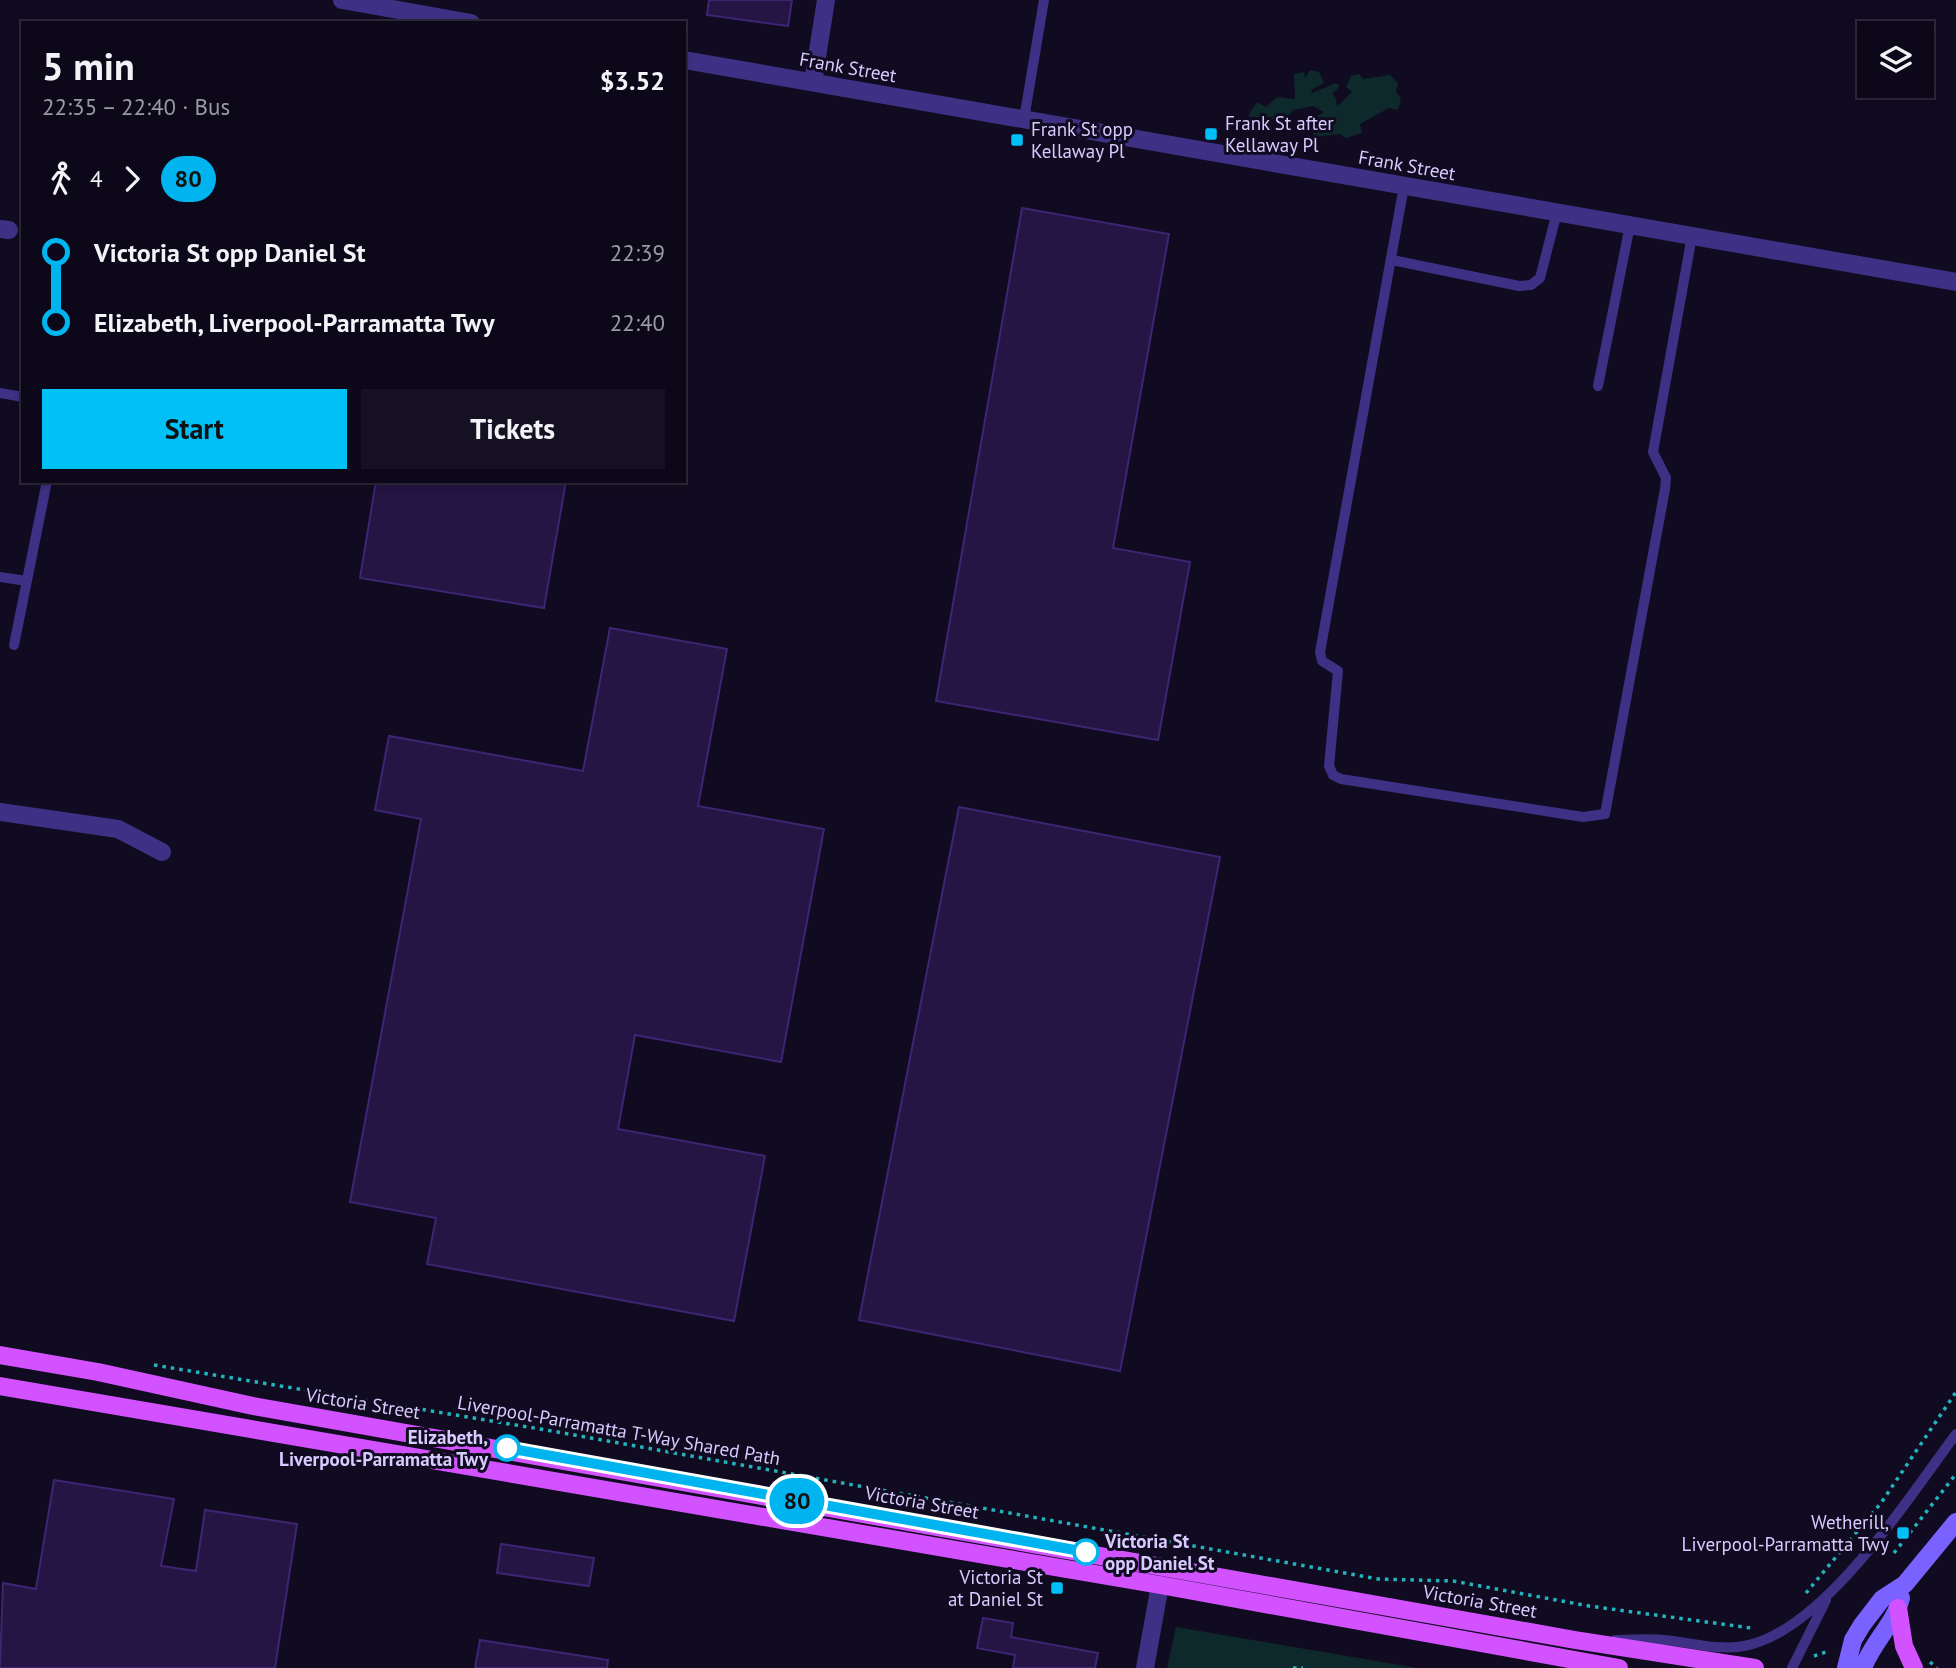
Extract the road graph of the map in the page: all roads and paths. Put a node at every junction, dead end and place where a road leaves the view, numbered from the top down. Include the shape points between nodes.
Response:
1 (342, 0) edge
2 (826, 0) edge
3 (1044, 0) edge
4 (460, 21) edge
5 (686, 60) edge
6 (813, 82) junction
7 (1024, 119) junction
8 (1404, 186) junction
9 (1557, 212) junction
10 (1630, 225) junction
11 (1692, 236) junction
12 (1392, 260) junction
13 (1956, 282) edge
14 (1598, 386) dead end
15 (0, 393) edge
16 (21, 397) edge
17 (47, 483) edge
18 (0, 577) edge
19 (27, 581) junction
20 (15, 645) dead end
21 (0, 812) edge
22 (162, 852) dead end
23 (0, 1355) edge
24 (143, 1363) dead end
25 (0, 1385) edge
26 (1956, 1392) edge
27 (1951, 1400) junction
28 (1956, 1404) edge
29 (1956, 1434) edge
30 (1956, 1474) edge
31 (1956, 1522) edge
32 (1894, 1552) dead end
33 (1160, 1584) junction
34 (1905, 1584) junction
35 (1831, 1591) junction
36 (1797, 1603) dead end
37 (1898, 1608) junction
38 (1763, 1627) dead end
39 (1575, 1640) junction
40 (1826, 1652) dead end
41 (1812, 1657) dead end
42 (1145, 1668) edge
43 (1293, 1668) edge
44 (1303, 1668) edge
45 (1619, 1668) edge
46 (1755, 1668) edge
47 (1792, 1668) edge
48 (1846, 1668) edge
49 (1863, 1668) edge
50 (1914, 1668) edge

1 - 4 street
2 - 6 street
3 - 7 lane
5 - 6 street, Frank Street
6 - 7 street, Frank Street
7 - 8 street, Frank Street
8 - 9 street, Frank Street
8 - 12 lane
9 - 10 street, Frank Street
9 - 12 lane via 1540,278 1531,285
10 - 11 street, Frank Street
10 - 14 lane
11 - 12 lane via 1653,452 1666,478 1665,489 1608,807 1597,817 1332,775 1329,745 1339,680 1338,671 1322,661 1320,652
11 - 13 street, Frank Street
15 - 16 lane
17 - 19 lane
18 - 19 lane
19 - 20 lane
21 - 22 street via 118,830
23 - 39 main road, Victoria Street via 253,1406
24 - 38 path, Liverpool-Parramatta T-Way Shared Path via 552,1431 1364,1577 1453,1581 1737,1628
25 - 33 main road
26 - 27 path
27 - 28 path
27 - 36 path via 1881,1503
29 - 35 lane
30 - 32 path
31 - 34 street
33 - 42 street
33 - 45 main road
34 - 37 street
34 - 48 street via 1882,1599 1862,1625
35 - 39 lane via 1793,1625 1769,1639 1740,1647 1662,1640
35 - 47 lane
37 - 49 street via 1869,1650
37 - 50 main road via 1904,1646
39 - 46 main road, Victoria Street
40 - 41 path
43 - 44 path

